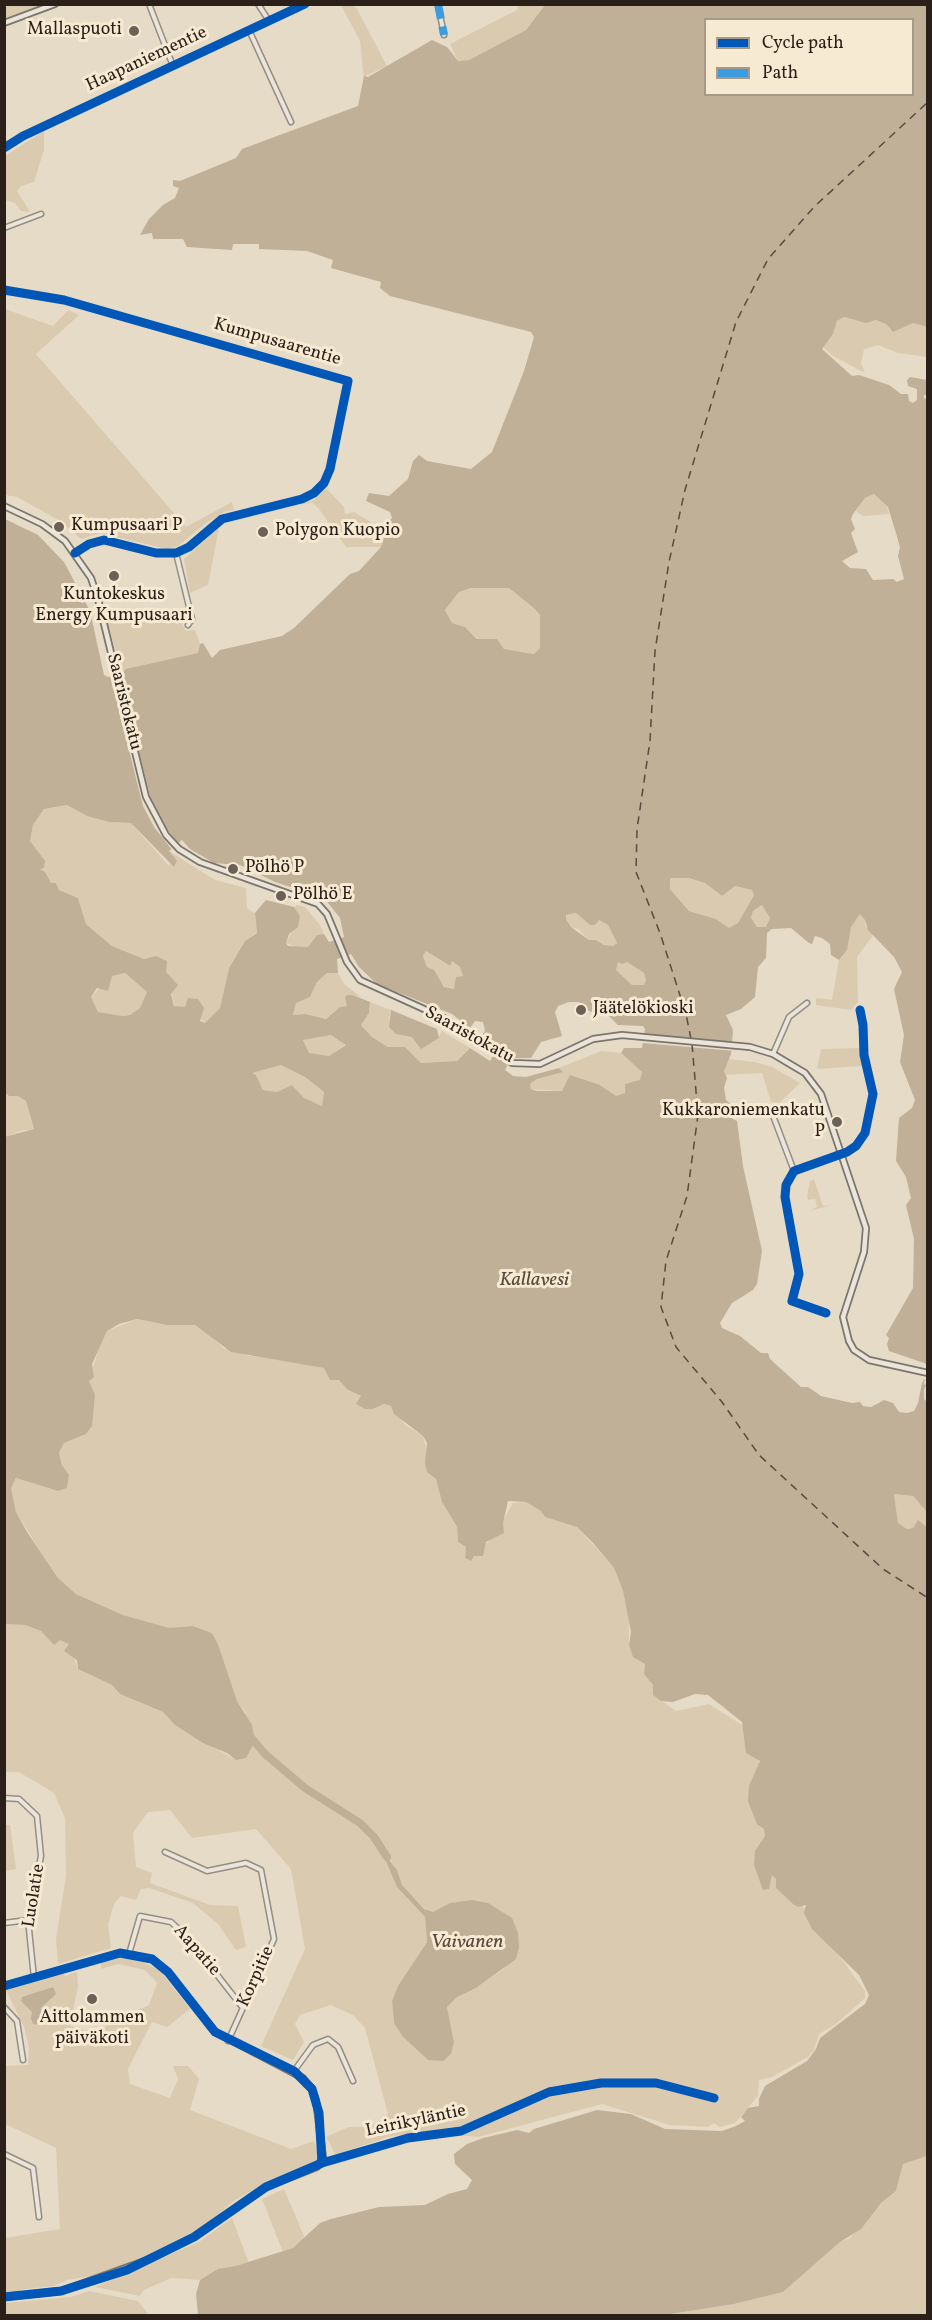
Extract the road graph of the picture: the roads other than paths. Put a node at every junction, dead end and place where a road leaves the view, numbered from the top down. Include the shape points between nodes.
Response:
1 (55, 4) edge
2 (149, 4) edge
3 (258, 4) edge
4 (305, 4) edge
5 (438, 4) edge
6 (269, 21) junction
7 (4, 23) edge
8 (249, 30) junction
9 (444, 35) dead end
10 (173, 66) junction
11 (291, 122) dead end
12 (4, 148) edge
13 (41, 214) dead end
14 (4, 228) edge
15 (4, 290) edge
16 (4, 506) edge
17 (75, 553) junction
18 (176, 553) junction
19 (188, 625) dead end
20 (807, 1003) dead end
21 (860, 1010) dead end
22 (773, 1054) junction
23 (774, 1109) dead end
24 (841, 1154) junction
25 (795, 1171) junction
26 (826, 1313) dead end
27 (927, 1372) edge
28 (4, 1798) edge
29 (165, 1852) dead end
30 (28, 1920) junction
31 (4, 1923) edge
32 (129, 1954) junction
33 (34, 1979) junction
34 (4, 1986) edge
35 (4, 2007) edge
36 (243, 2008) junction
37 (228, 2041) junction
38 (23, 2060) dead end
39 (294, 2071) junction
40 (353, 2081) dead end
41 (714, 2098) dead end
42 (4, 2154) edge
43 (322, 2163) junction
44 (39, 2217) dead end
45 (4, 2297) edge

1 - 7 main road
2 - 10 street
3 - 6 street
4 - 6 street, Haapaniementie
5 - 9 street
6 - 8 street, Haapaniementie
8 - 10 street, Haapaniementie
8 - 11 street
10 - 12 street, Haapaniementie
13 - 14 street
15 - 18 street, Kumpusaarentie via 64,300 348,381 330,469 320,488 302,499 222,519
16 - 17 main road, Saaristokatu via 47,527
17 - 18 street via 104,540 156,553
17 - 22 main road, Saaristokatu via 94,586 151,810 166,835 179,849 224,871 309,899 327,914 347,962 360,981 446,1019 512,1063 540,1064 593,1039 622,1035 750,1047
18 - 19 street via 192,619
20 - 22 street via 789,1017
21 - 24 street via 873,1094 861,1140
22 - 24 main road, Saaristokatu via 813,1082 821,1094
23 - 25 street via 772,1113
24 - 25 street
24 - 27 main road, Saaristokatu via 866,1228 864,1252 843,1317 849,1341 854,1350 869,1360
25 - 26 street via 786,1185 785,1197 798,1259 797,1287 792,1300
28 - 30 street, Luolatie via 19,1799 37,1816 41,1856
29 - 36 street, Korpitie via 207,1871 246,1863 261,1870 274,1939
30 - 31 street
30 - 33 street, Luolatie
32 - 33 main road via 113,1955
32 - 36 street, Aapatie via 140,1916 171,1922
32 - 37 main road via 160,1964 215,2032
33 - 34 main road
35 - 38 street via 21,2032
36 - 37 street, Korpitie
37 - 39 main road
39 - 40 street via 313,2045 328,2039 338,2047
39 - 43 main road via 312,2089 316,2100
41 - 43 street, Leirikyläntie via 656,2083 601,2083 549,2092 462,2131 408,2138
42 - 44 street via 33,2168
43 - 45 main road, Leirikyläntie via 266,2187 194,2237 127,2270 61,2291

